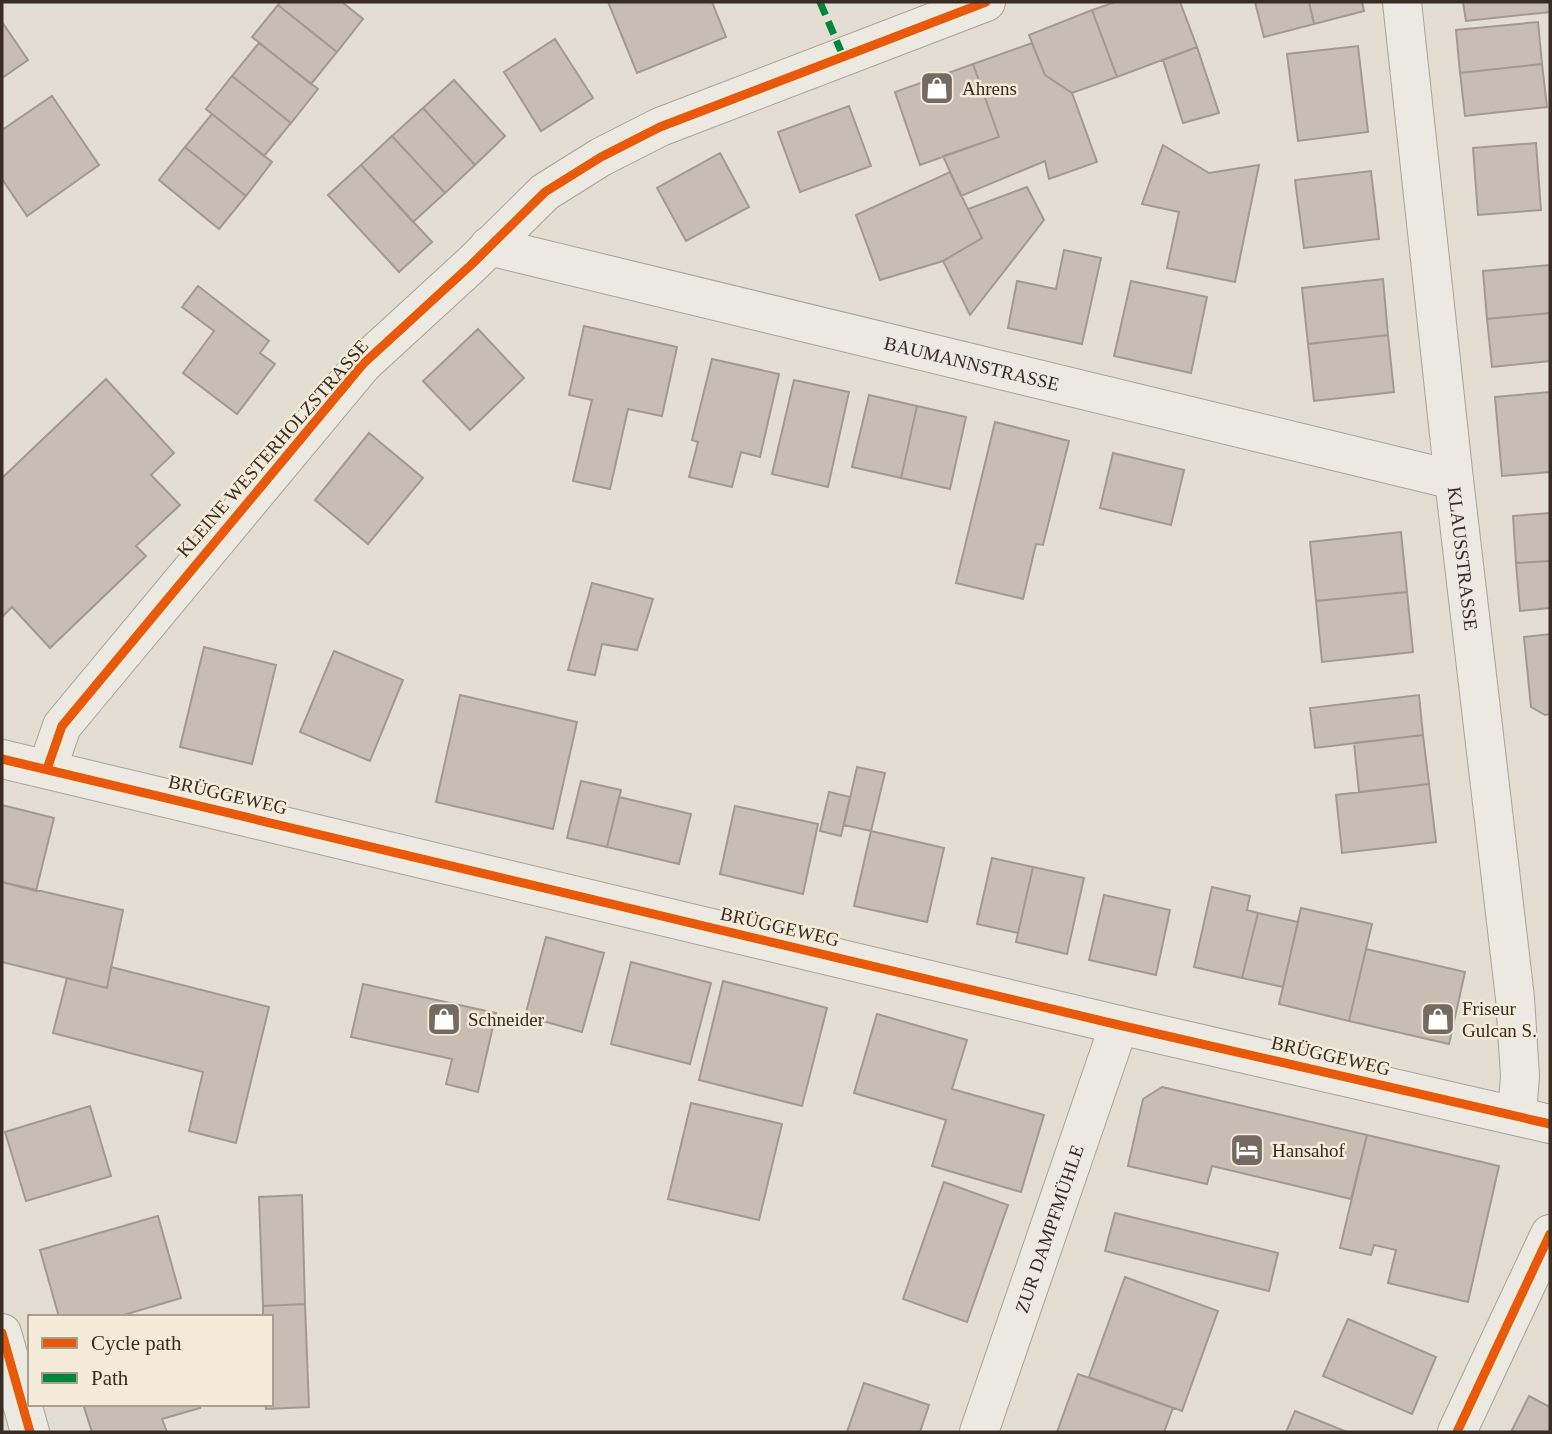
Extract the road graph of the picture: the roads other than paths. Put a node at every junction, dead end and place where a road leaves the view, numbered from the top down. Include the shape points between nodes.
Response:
1 (986, 2) edge
2 (1402, 2) edge
3 (489, 246) junction
4 (1454, 480) junction
5 (2, 759) edge
6 (47, 769) junction
7 (1118, 1025) junction
8 (1534, 1120) edge
9 (1550, 1234) edge
10 (2, 1333) edge
11 (30, 1432) edge
12 (979, 1432) edge
13 (1457, 1432) edge

1 - 3 street, KLEINE WESTERHOLZSTRASSE via 660,127 545,192
2 - 4 street, KLAUSSTRASSE
3 - 4 street, BAUMANNSTRASSE
3 - 6 street, KLEINE WESTERHOLZSTRASSE via 363,364 62,726
4 - 8 street, KLAUSSTRASSE via 1515,998 1520,1076
5 - 6 street, BRÜGGEWEG
6 - 7 street, BRÜGGEWEG
7 - 8 street, BRÜGGEWEG
7 - 12 street, ZUR DAMPFMÜHLE
9 - 13 street
10 - 11 street

